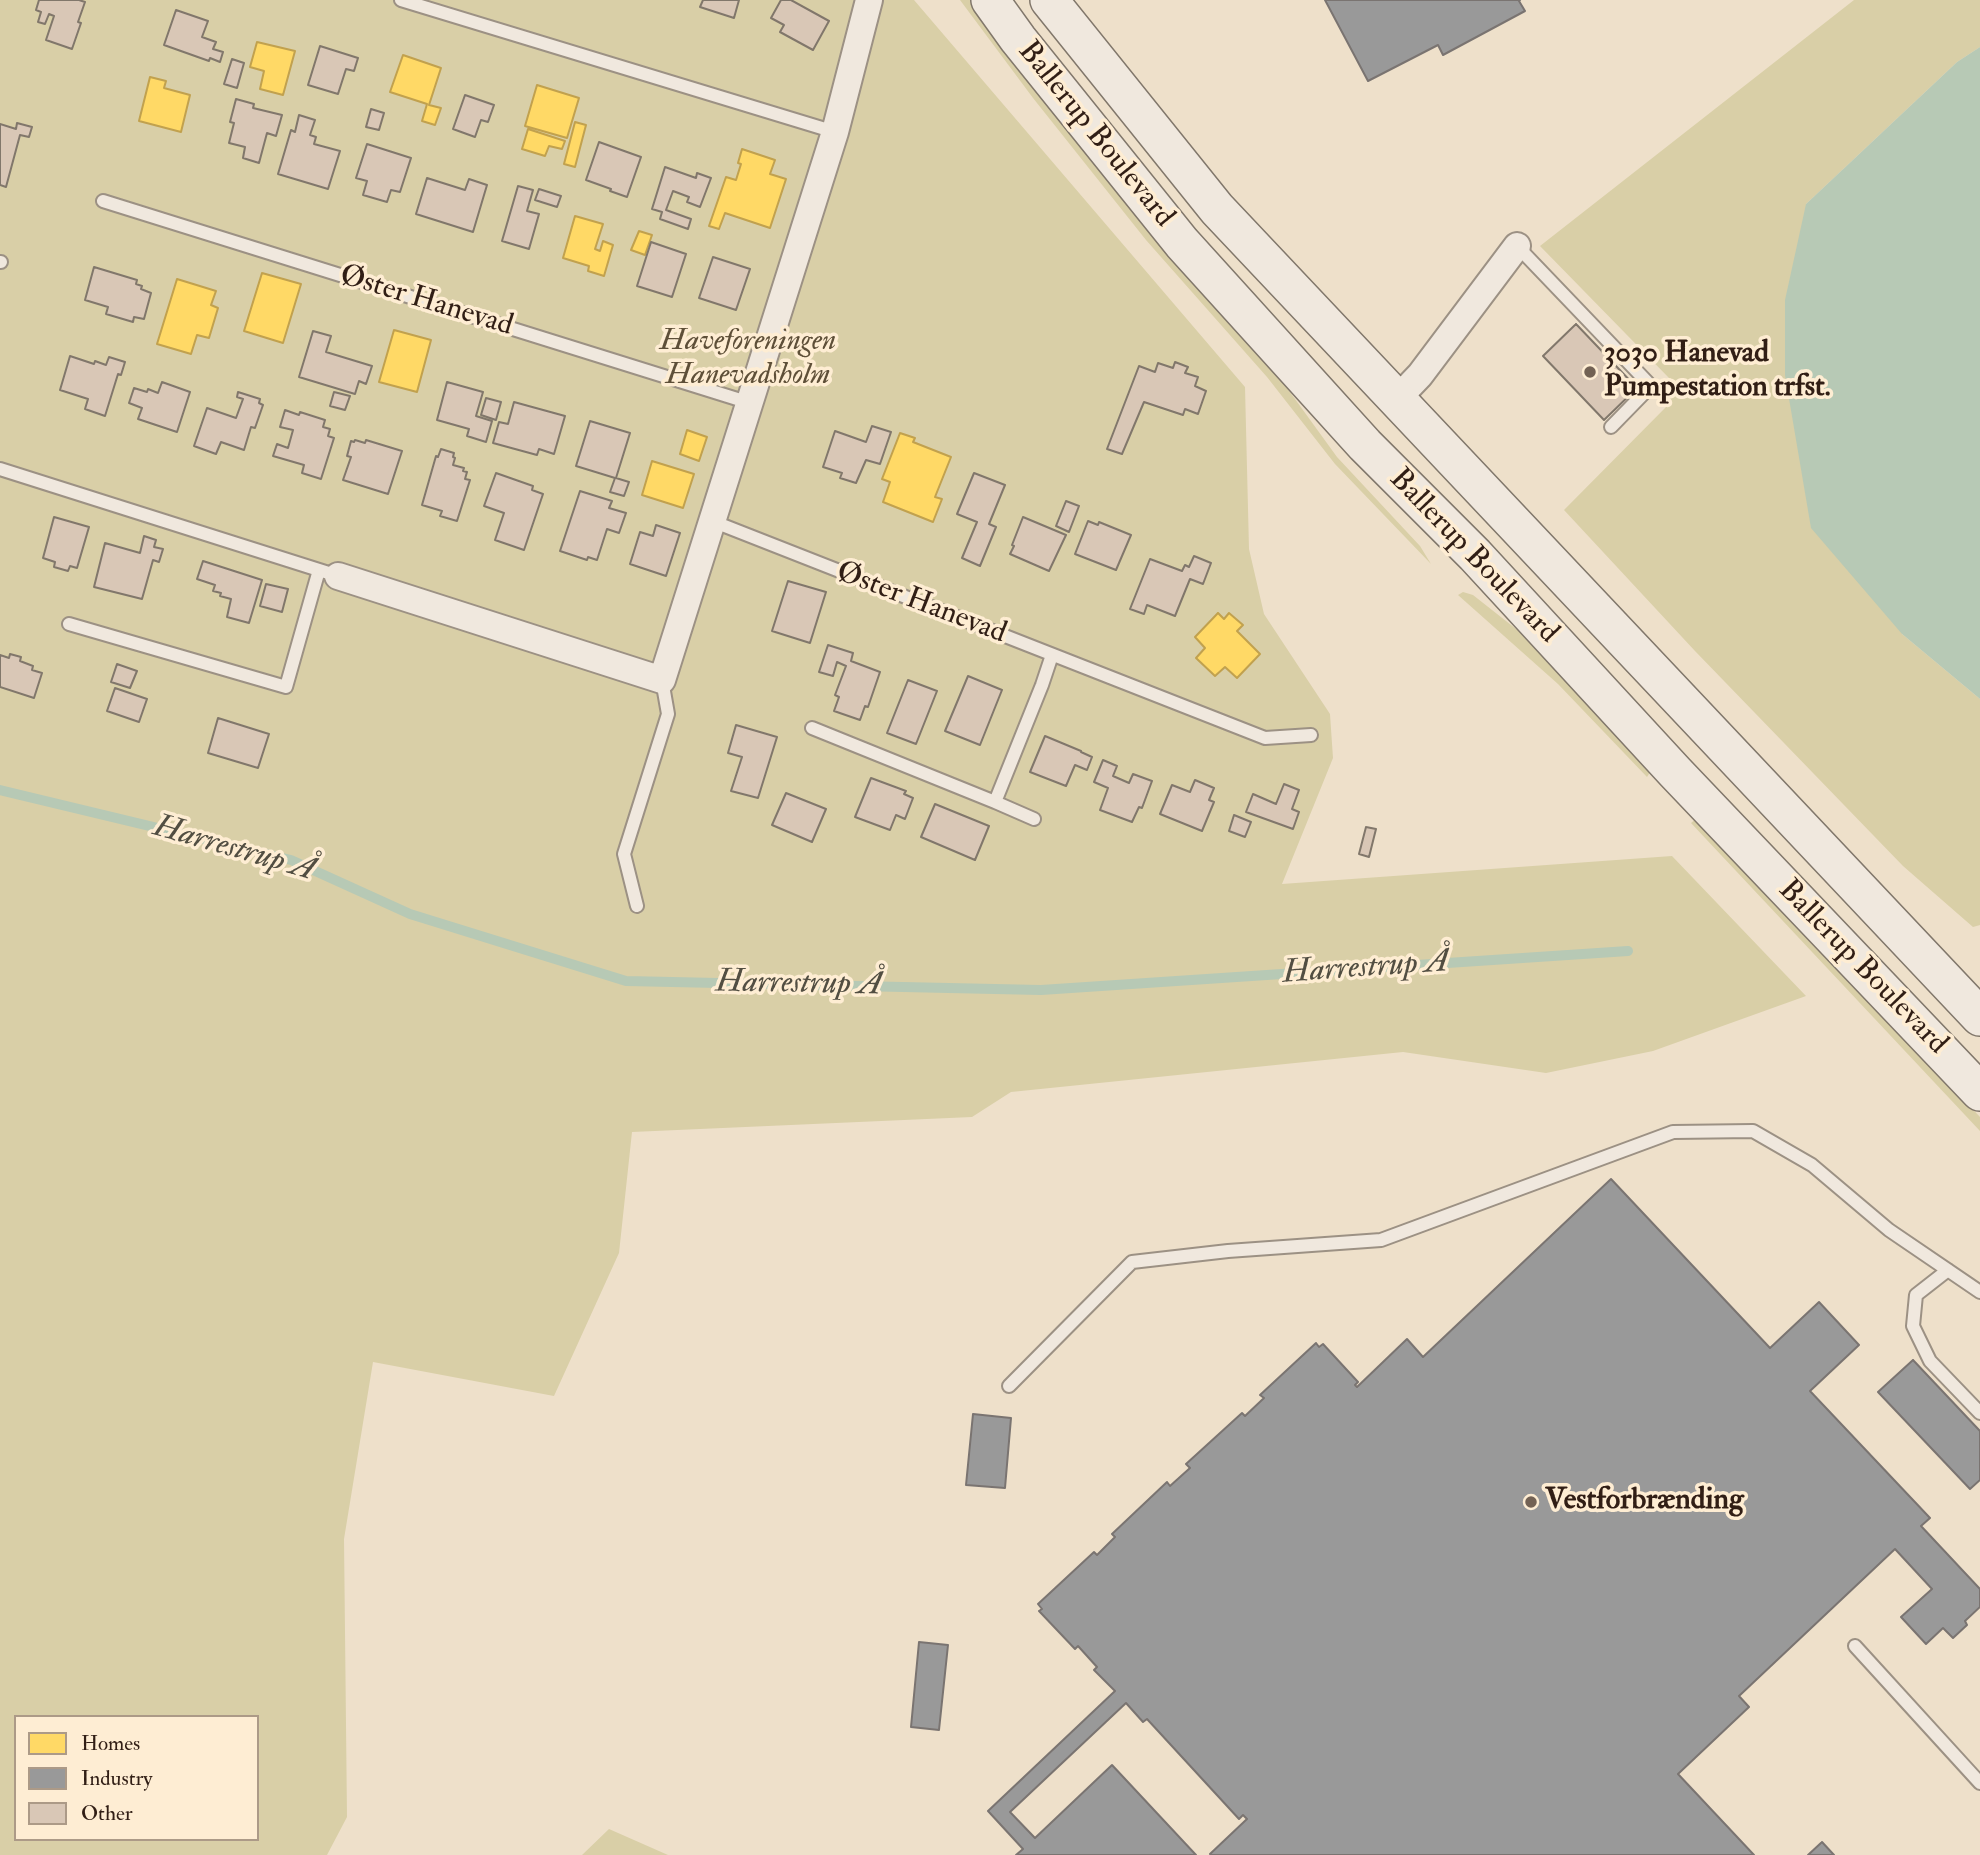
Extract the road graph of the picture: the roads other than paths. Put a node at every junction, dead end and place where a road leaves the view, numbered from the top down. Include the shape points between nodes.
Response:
1 (401, 0) edge
2 (869, 0) edge
3 (990, 0) edge
4 (1049, 0) edge
5 (835, 132) junction
6 (103, 201) dead end
7 (1517, 246) joint
8 (1397, 399) junction
9 (750, 404) junction
10 (1611, 427) dead end
11 (0, 469) edge
12 (712, 521) junction
13 (328, 573) junction
14 (69, 624) dead end
15 (1052, 655) junction
16 (662, 680) junction
17 (812, 728) dead end
18 (1311, 735) dead end
19 (995, 803) junction
20 (1034, 819) dead end
21 (637, 906) dead end
22 (1980, 1017) edge
23 (1980, 1092) edge
24 (1948, 1270) junction
25 (1980, 1292) edge
26 (1009, 1386) dead end
27 (1980, 1413) edge
28 (1854, 1646) dead end
29 (1980, 1783) edge

1 - 5 lane
2 - 5 street
3 - 23 street, Ballerup Boulevard via 1182,243 1365,446 1475,555
4 - 8 street, Ballerup Boulevard via 1217,209
5 - 9 street
6 - 9 lane, Øster Hanevad
7 - 8 street via 1420,376
7 - 10 lane via 1651,386
8 - 22 street, Ballerup Boulevard
9 - 12 street
11 - 13 lane
12 - 15 lane, Øster Hanevad
12 - 16 street
13 - 14 lane via 285,687
13 - 16 street
15 - 18 lane, Øster Hanevad via 1265,738
15 - 19 lane
16 - 21 lane via 668,714 624,854
17 - 19 lane
19 - 20 lane
24 - 25 lane
24 - 26 lane via 1889,1230 1812,1165 1753,1131 1673,1132 1381,1240 1132,1262
24 - 27 lane via 1916,1295 1913,1326 1930,1361
28 - 29 lane

